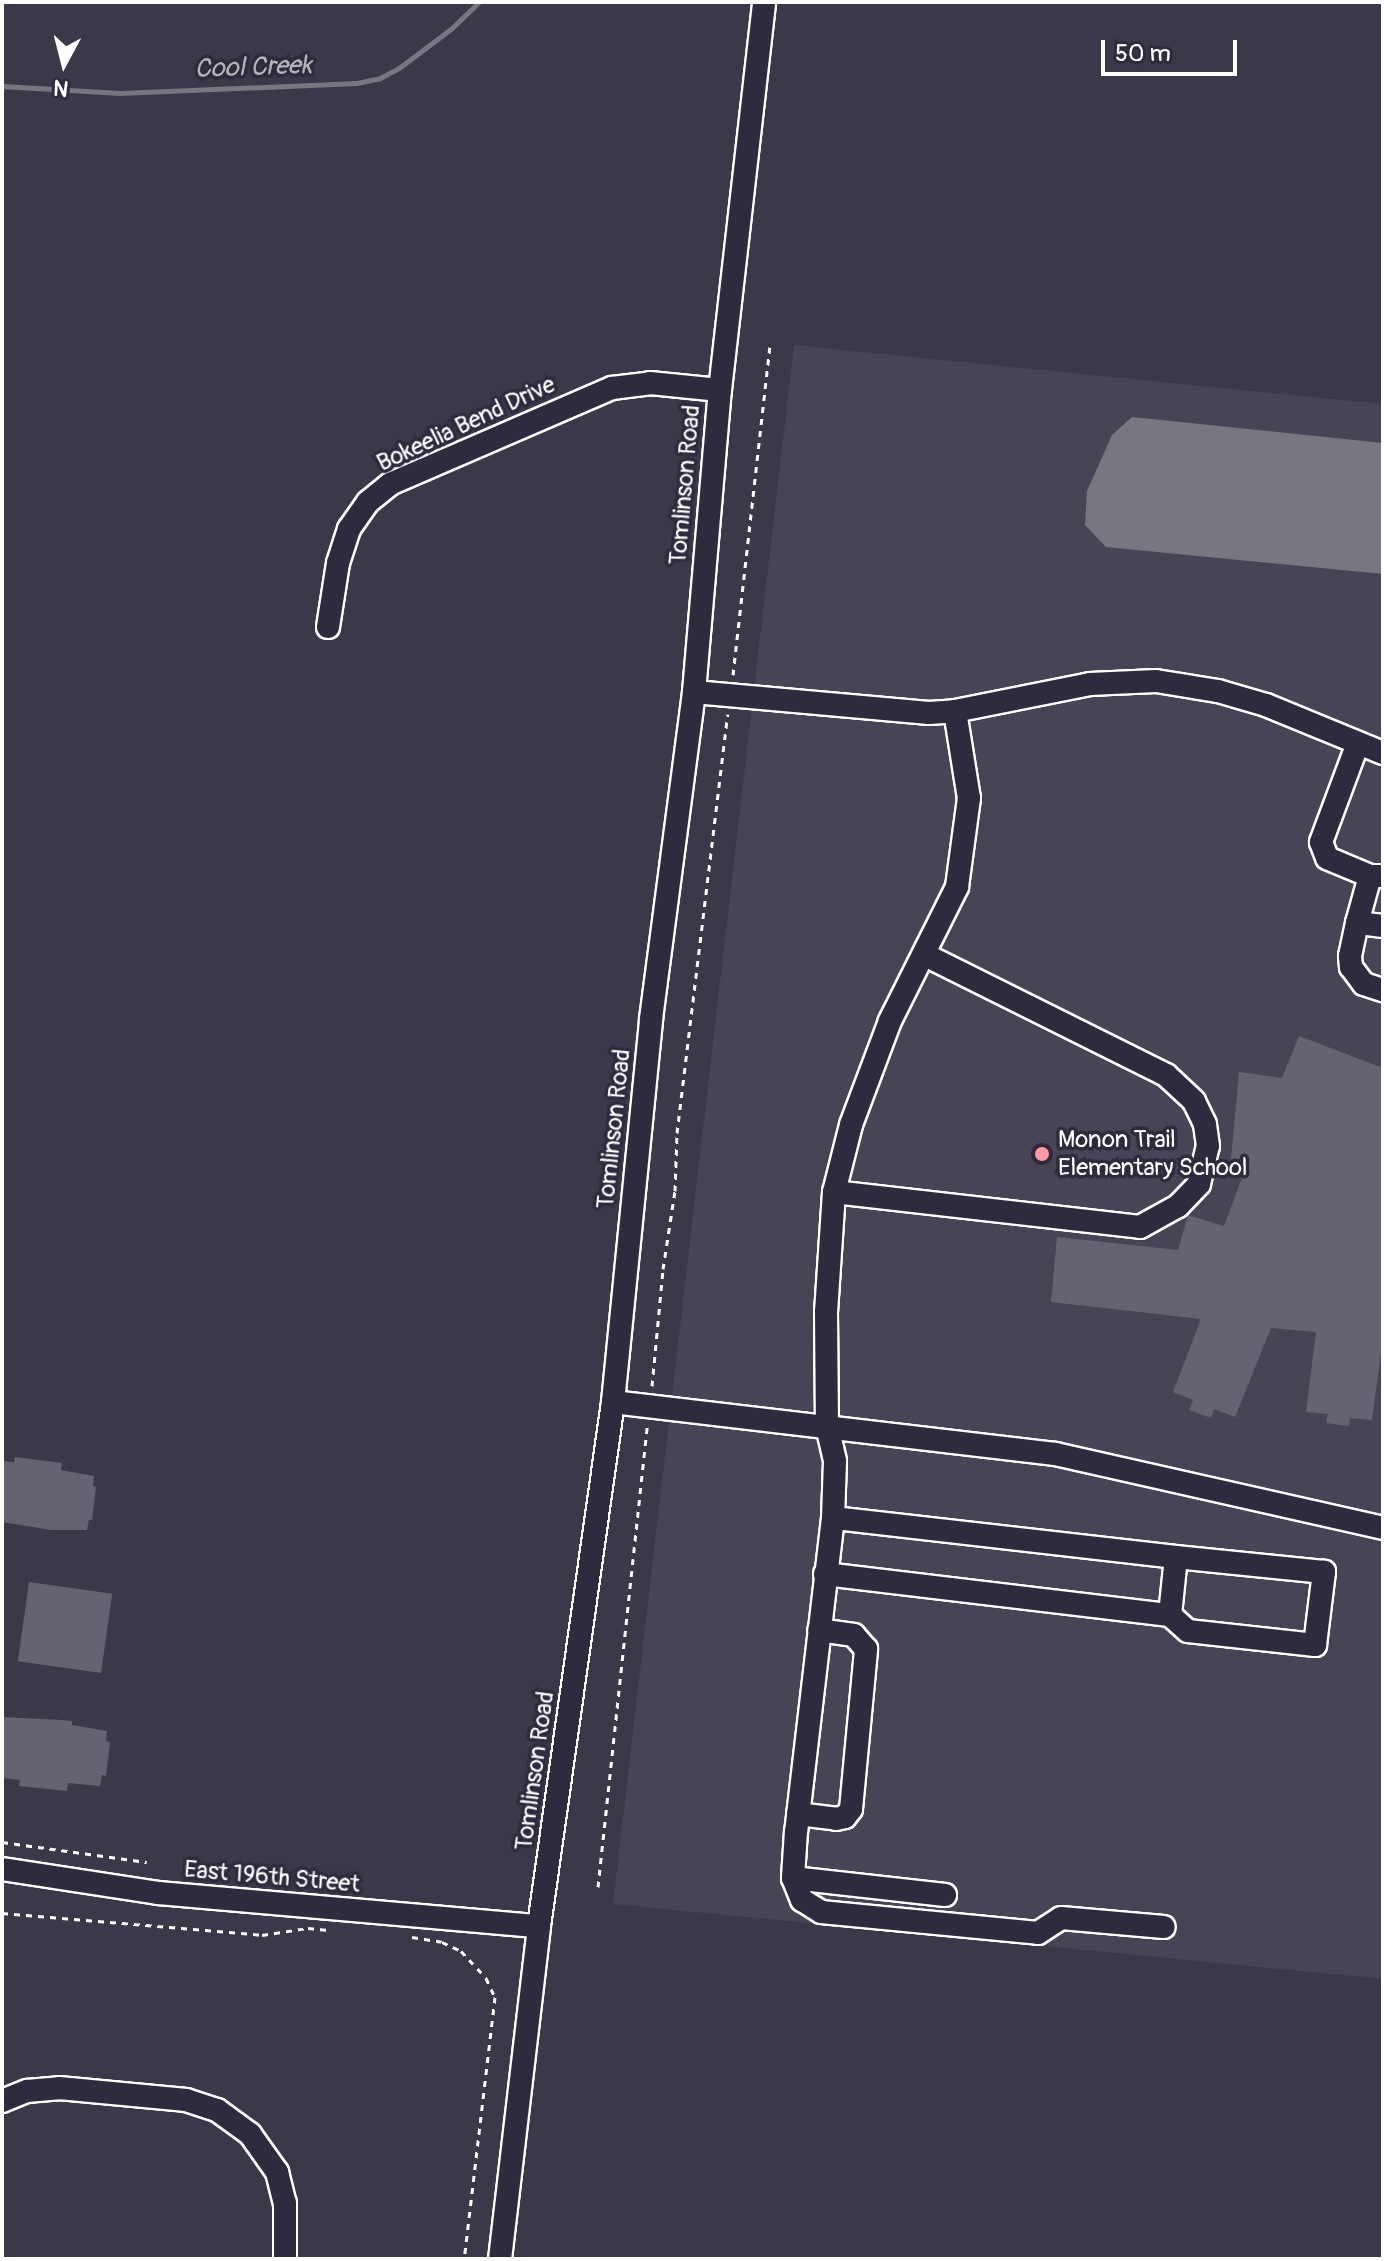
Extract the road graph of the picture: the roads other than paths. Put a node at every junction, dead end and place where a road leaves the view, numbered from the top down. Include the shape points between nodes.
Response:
1 (764, 2) edge
2 (720, 390) junction
3 (328, 627) dead end
4 (694, 692) junction
5 (955, 711) junction
6 (1358, 743) junction
7 (1383, 753) edge
8 (1376, 876) edge
9 (1357, 923) junction
10 (1383, 926) edge
11 (925, 955) junction
12 (1383, 990) edge
13 (834, 1192) junction
14 (613, 1402) junction
15 (827, 1426) junction
16 (833, 1518) junction
17 (1383, 1528) edge
18 (1176, 1557) junction
19 (825, 1574) junction
20 (1170, 1615) junction
21 (819, 1630) junction
22 (798, 1814) junction
23 (2, 1869) edge
24 (793, 1878) junction
25 (945, 1895) dead end
26 (539, 1926) junction
27 (1164, 1927) dead end
28 (2, 2101) edge
29 (285, 2259) edge
30 (500, 2259) edge

1 - 2 street, Tomlinson Road
2 - 3 street, Bokeelia Bend Drive via 650,383 612,388 390,484 368,502 349,529
2 - 4 street, Tomlinson Road
4 - 5 street
4 - 14 street, Tomlinson Road via 651,1019
5 - 6 street via 1090,684 1156,681 1266,705
5 - 11 street via 968,810 957,887
6 - 7 street
6 - 8 street via 1321,842 1327,858
8 - 9 street
9 - 10 street
9 - 12 street via 1351,967 1364,984
11 - 13 street via 890,1021 851,1125
11 - 13 street via 1166,1075 1194,1101 1205,1124 1208,1146 1199,1184 1178,1206 1140,1227
13 - 15 street via 826,1312
14 - 15 street
14 - 26 street, Tomlinson Road
15 - 16 street via 835,1461
15 - 17 street via 1055,1454
16 - 18 street
16 - 19 street
18 - 20 street
18 - 20 street via 1324,1572 1315,1645 1188,1631
19 - 20 street
19 - 21 street
21 - 22 street
21 - 22 street via 854,1635 866,1649 851,1809 836,1819
22 - 24 street
23 - 26 street, East 196th Street via 158,1893
24 - 25 street
24 - 27 street via 802,1900 821,1912 1038,1933 1061,1918
26 - 30 street, Tomlinson Road
28 - 29 street via 27,2091 59,2088 186,2100 217,2110 250,2134 277,2172 287,2218

